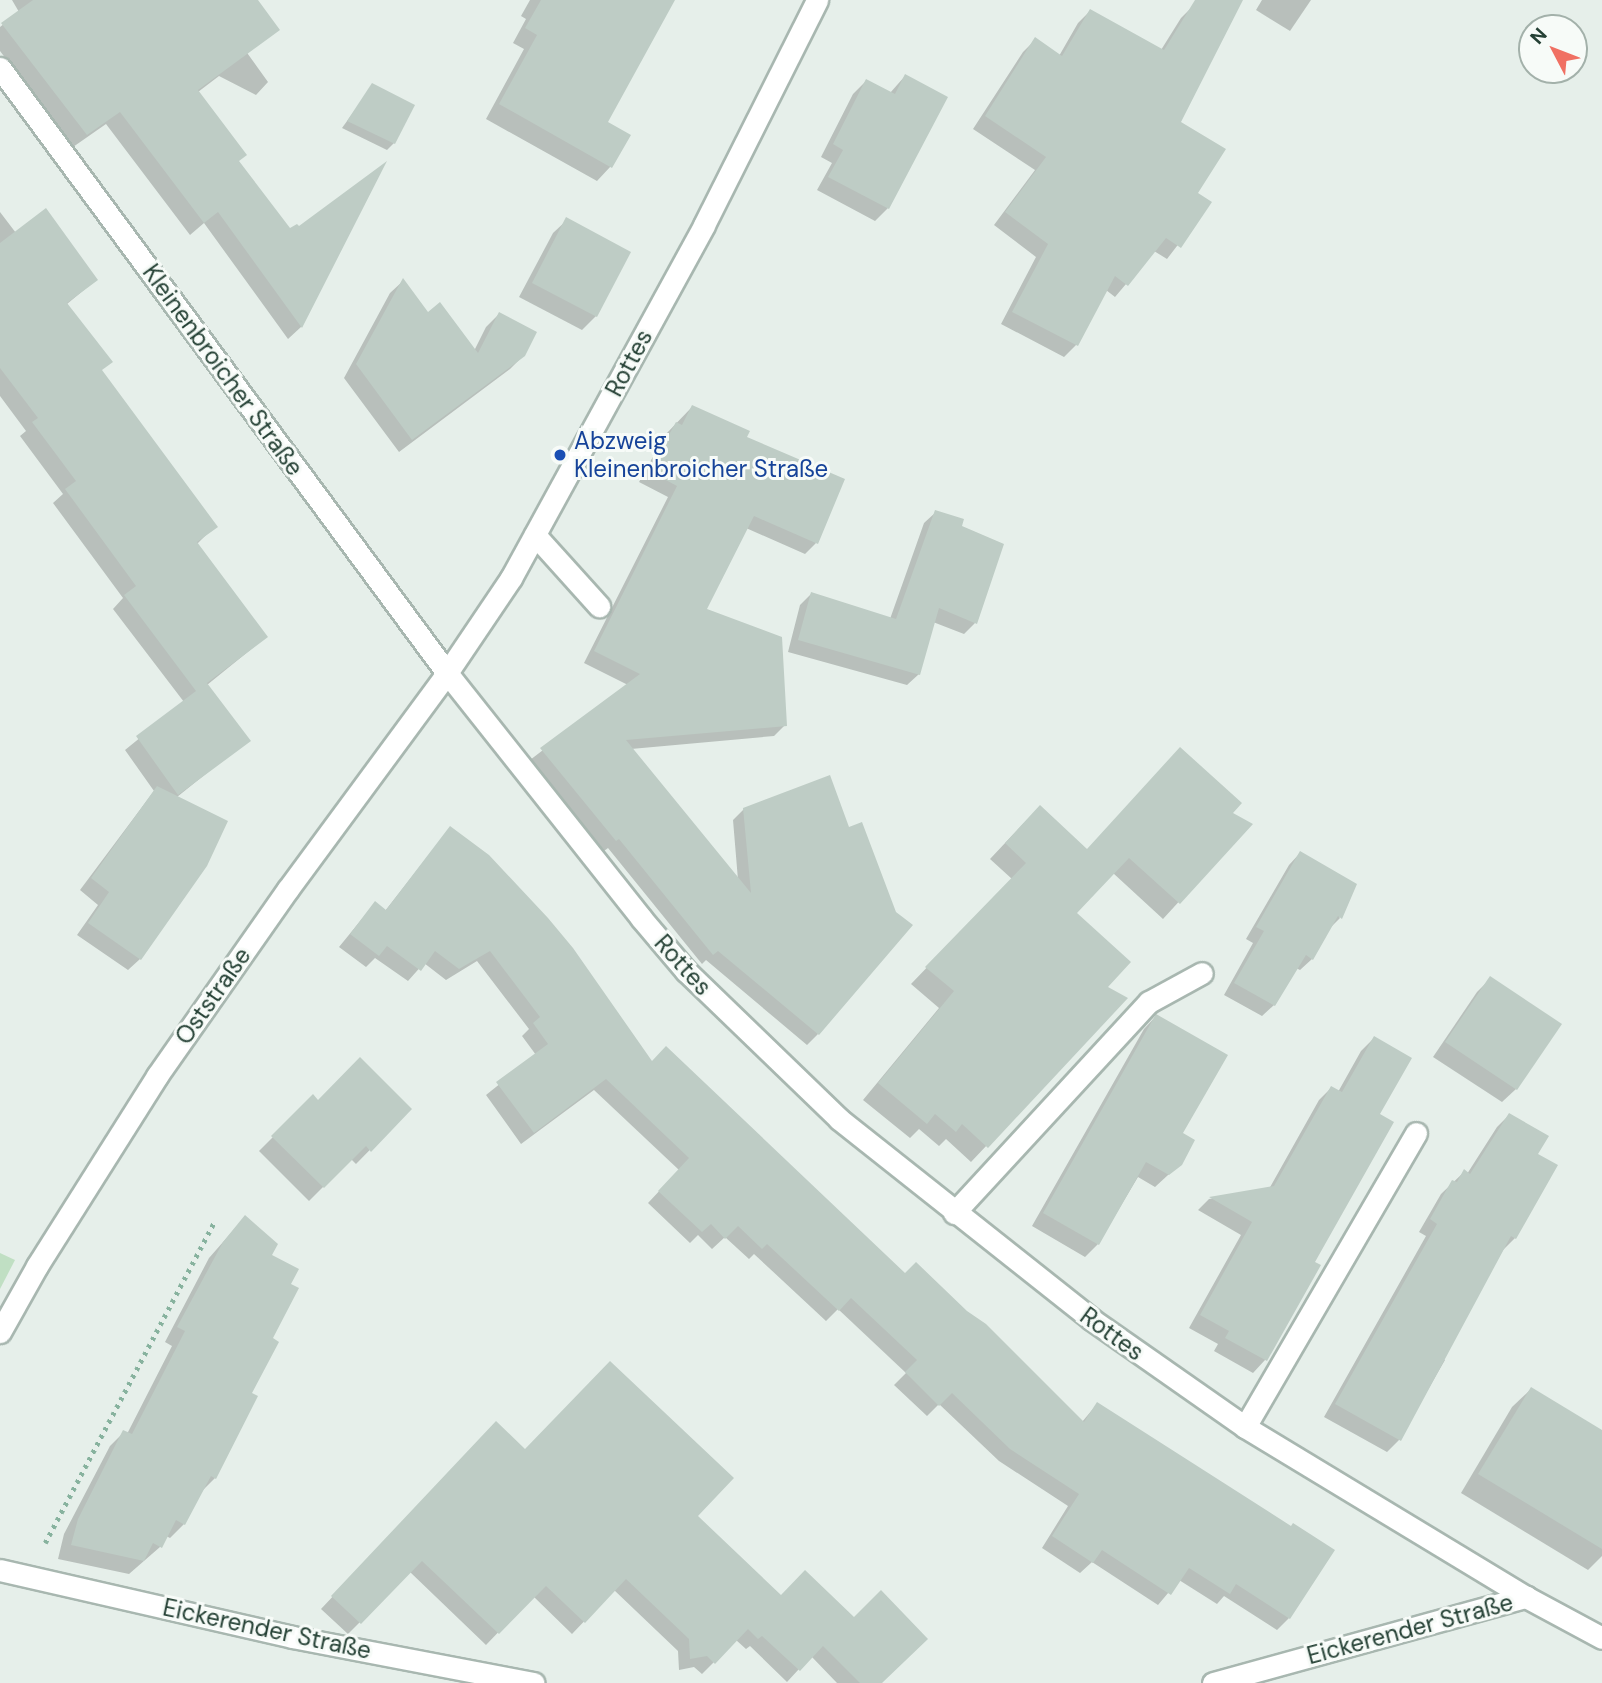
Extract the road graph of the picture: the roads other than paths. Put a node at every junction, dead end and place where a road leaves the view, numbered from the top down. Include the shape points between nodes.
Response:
1 (817, 0) edge
2 (0, 68) edge
3 (535, 535) junction
4 (599, 606) dead end
5 (447, 673) junction
6 (1202, 973) dead end
7 (1416, 1133) dead end
8 (954, 1213) junction
9 (0, 1332) edge
10 (1245, 1427) junction
11 (0, 1570) edge
12 (1526, 1597) junction
13 (1602, 1638) edge
14 (534, 1683) edge
15 (1213, 1683) edge

1 - 3 street, Rottes via 704,225
2 - 5 street, Kleinenbroicher Straße
3 - 4 street
3 - 5 street, Rottes
5 - 8 street, Rottes via 687,971 839,1119
5 - 9 street, Oststraße via 157,1076
6 - 8 street via 1149,1002
7 - 10 street
8 - 10 street, Rottes via 1091,1319
10 - 12 street, Rottes
11 - 14 street, Eickerender Straße via 292,1637
12 - 13 street, Rottes
12 - 15 street, Eickerender Straße

